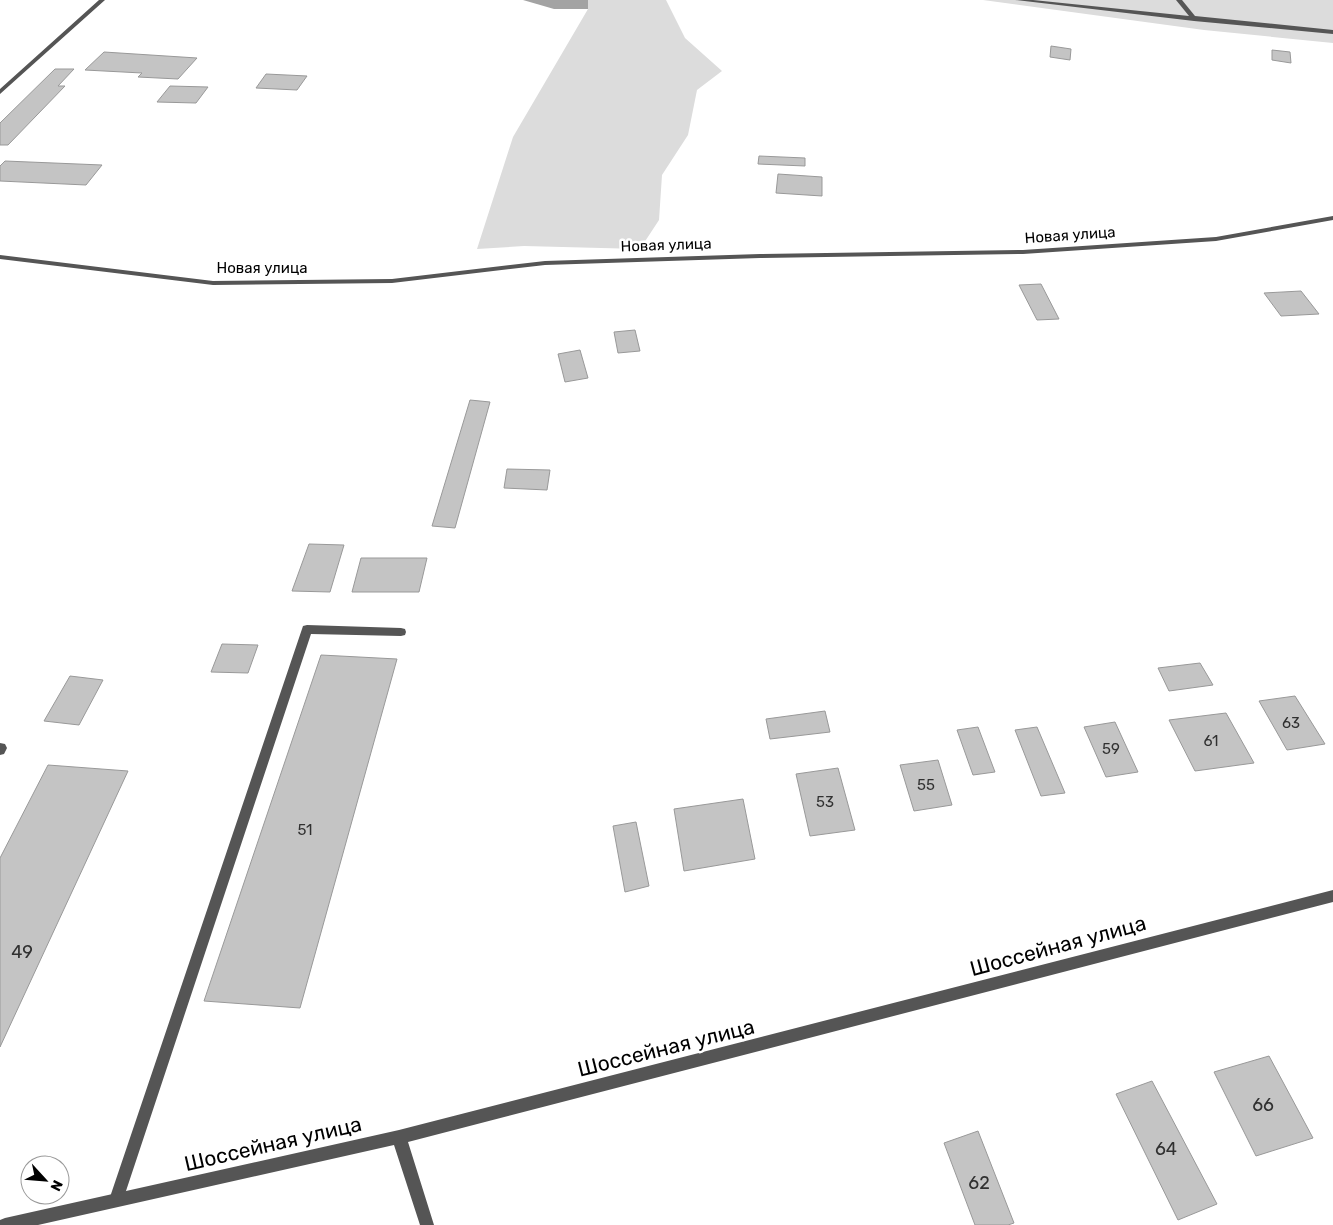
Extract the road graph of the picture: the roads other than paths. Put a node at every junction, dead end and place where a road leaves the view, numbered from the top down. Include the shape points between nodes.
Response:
1 (102, 0) edge
2 (1018, 0) edge
3 (1179, 0) edge
4 (1194, 18) junction
5 (1333, 32) edge
6 (0, 92) edge
7 (1333, 218) edge
8 (0, 257) edge
9 (401, 632) dead end
10 (1333, 896) edge
11 (399, 1137) junction
12 (116, 1200) junction
13 (5, 1225) edge
14 (428, 1225) edge

1 - 6 street
2 - 4 street
3 - 4 street
4 - 5 street
7 - 8 street, Новая улица via 1216,239 1178,242 1023,252 545,263 392,281 213,283
9 - 12 street via 307,630
10 - 11 street, Шоссейная улица
11 - 12 street, Шоссейная улица
11 - 14 street
12 - 13 street, Шоссейная улица

